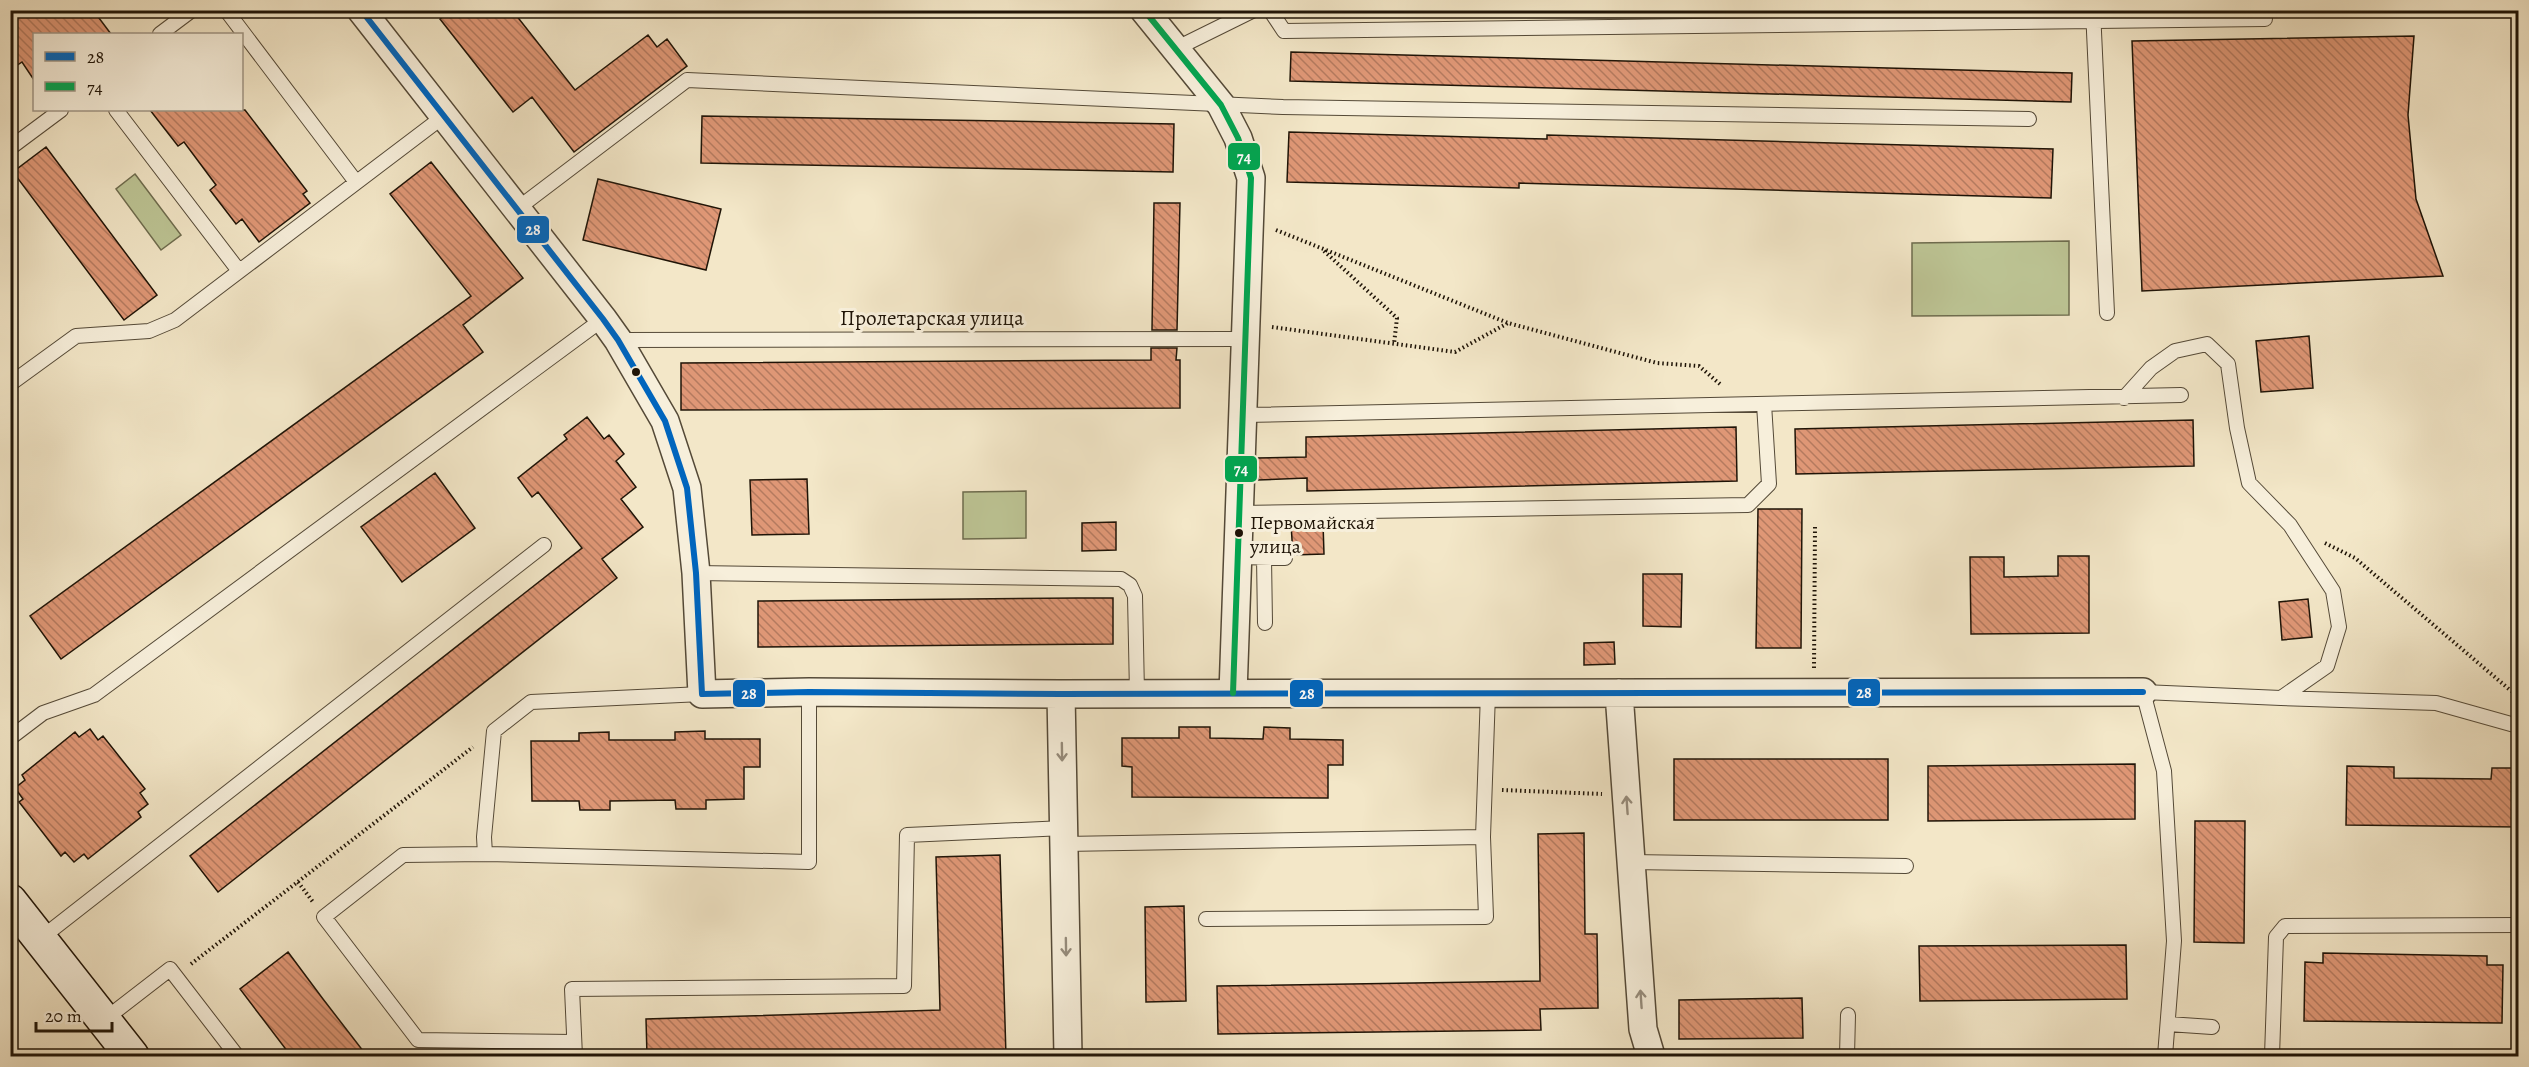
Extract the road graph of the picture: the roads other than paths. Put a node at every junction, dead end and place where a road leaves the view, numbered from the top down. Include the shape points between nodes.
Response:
1 (192, 10) edge
2 (226, 10) edge
3 (361, 10) edge
4 (1144, 10) edge
5 (1254, 10) edge
6 (1270, 10) edge
7 (2093, 16) edge
8 (2265, 19) dead end
9 (161, 33) edge
10 (1175, 49) junction
11 (1221, 105) junction
12 (60, 111) edge
13 (117, 111) edge
14 (444, 116) junction
15 (2028, 119) dead end
16 (10, 148) edge
17 (357, 183) junction
18 (517, 209) junction
19 (239, 271) junction
20 (2107, 313) dead end
21 (610, 329) junction
22 (1247, 331) junction
23 (10, 384) edge
24 (2181, 395) dead end
25 (2124, 398) junction
26 (1764, 404) junction
27 (1244, 415) junction
28 (1240, 513) junction
29 (544, 545) dead end
30 (1251, 557) junction
31 (1285, 558) dead end
32 (696, 573) junction
33 (1265, 622) dead end
34 (809, 692) junction
35 (2143, 692) junction
36 (1137, 693) junction
37 (1233, 693) junction
38 (1488, 693) junction
39 (1619, 693) junction
40 (702, 694) junction
41 (1060, 694) junction
42 (2281, 698) junction
43 (2518, 726) edge
44 (10, 738) edge
45 (1064, 836) junction
46 (1483, 837) junction
47 (485, 854) junction
48 (1631, 862) junction
49 (1906, 866) dead end
50 (10, 901) edge
51 (1206, 919) dead end
52 (2518, 925) edge
53 (40, 939) junction
54 (1848, 1015) dead end
55 (104, 1020) junction
56 (2168, 1024) junction
57 (2211, 1028) dead end
58 (574, 1042) junction
59 (2166, 1055) edge
60 (132, 1056) edge
61 (237, 1056) edge
62 (575, 1056) edge
63 (1068, 1056) edge
64 (1652, 1056) edge
65 (1847, 1056) edge
66 (2272, 1056) edge

1 - 9 lane
2 - 17 lane
3 - 14 street
4 - 10 street
5 - 10 lane
6 - 7 lane via 1284,31
7 - 8 lane
7 - 20 lane
10 - 11 street
11 - 15 lane
11 - 18 lane via 687,80
11 - 22 street via 1238,138 1251,178
12 - 16 lane
13 - 19 lane
14 - 17 lane
14 - 18 street
17 - 19 lane
18 - 21 street
19 - 23 lane via 162,327 76,336
21 - 22 lane, Пролетарская улица
21 - 32 street via 665,421 687,488
21 - 44 lane via 94,695 43,713
22 - 27 street
24 - 25 lane
25 - 26 lane
25 - 42 lane via 2151,368 2175,351 2207,344 2228,364 2249,483 2290,525 2333,591 2339,627 2327,666
26 - 27 lane
26 - 28 lane via 1769,484 1748,506
27 - 28 street
28 - 30 street
29 - 53 lane
30 - 31 lane
30 - 33 lane
30 - 37 street
32 - 36 lane via 1120,579 1130,585 1135,597
32 - 40 street
34 - 40 street
34 - 41 street
34 - 47 lane via 809,862
35 - 39 street
35 - 42 lane
35 - 56 lane via 2164,771 2174,942
36 - 37 street
36 - 41 street
37 - 38 street
38 - 39 street
38 - 46 lane
48 -> 39 street
40 - 47 lane via 531,702 494,731
41 -> 45 street
42 - 43 lane via 2436,703
45 - 46 lane
45 - 58 lane via 907,835 904,986 572,989
45 -> 63 street
46 - 51 lane via 1486,918
47 - 58 lane via 403,855 324,917 417,1040
48 - 49 lane
64 -> 48 street via 1643,1029
50 - 53 main road
52 - 66 lane via 2285,926 2276,937
53 - 55 main road
54 - 65 lane
55 - 60 main road
55 - 61 lane via 170,969
56 - 57 lane
56 - 59 lane
58 - 62 lane

